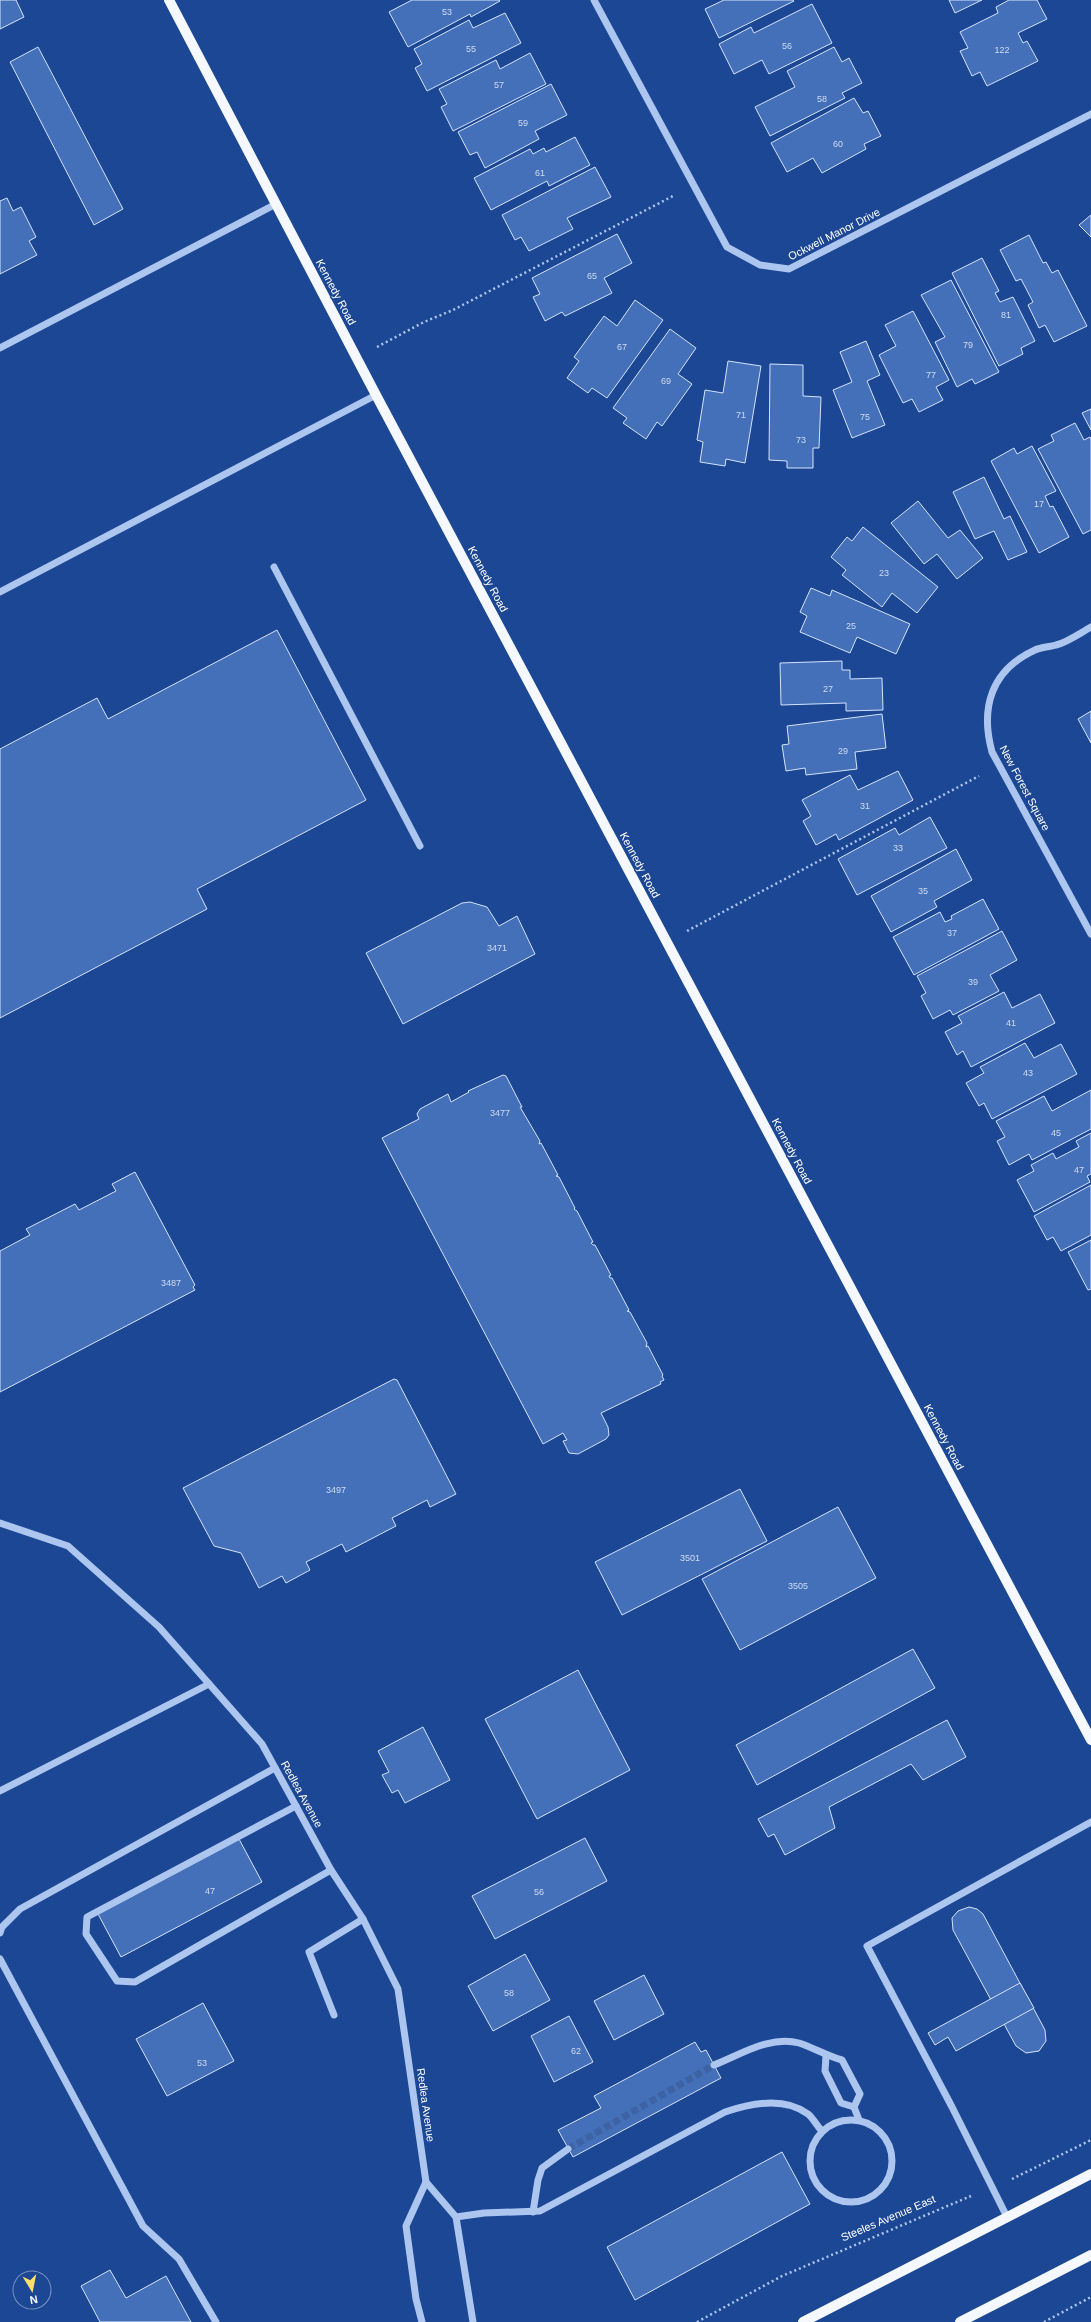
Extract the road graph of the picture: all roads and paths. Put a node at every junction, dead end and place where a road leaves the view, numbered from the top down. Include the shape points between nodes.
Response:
1 (169, 0) edge
2 (594, 0) edge
3 (1091, 114) edge
4 (693, 185) junction
5 (276, 204) junction
6 (0, 348) edge
7 (357, 357) junction
8 (376, 395) junction
9 (274, 567) dead end
10 (0, 592) edge
11 (1091, 627) edge
12 (999, 765) junction
13 (420, 846) dead end
14 (1091, 934) edge
15 (667, 942) junction
16 (0, 1523) edge
17 (209, 1684) junction
18 (1091, 1740) edge
19 (275, 1768) junction
20 (0, 1791) edge
21 (296, 1806) junction
22 (1091, 1822) edge
23 (332, 1870) junction
24 (363, 1919) junction
25 (0, 1933) edge
26 (0, 1959) edge
27 (334, 2015) dead end
28 (826, 2056) junction
29 (714, 2065) tunnel mouth
30 (854, 2107) junction
31 (859, 2120) junction
32 (822, 2131) junction
33 (1091, 2140) edge
34 (568, 2149) tunnel mouth
35 (1091, 2174) edge
36 (426, 2182) junction
37 (992, 2186) junction
38 (533, 2212) junction
39 (456, 2217) junction
40 (1007, 2217) junction
41 (1091, 2255) edge
42 (1091, 2297) edge
43 (216, 2322) edge
44 (422, 2322) edge
45 (473, 2322) edge
46 (697, 2322) edge
47 (803, 2322) edge
48 (960, 2322) edge
49 (1044, 2322) edge

1 - 5 main road, Kennedy Road
2 - 4 street, Ockwell Manor Drive
3 - 4 street, Ockwell Manor Drive via 789,269 760,266 727,247
4 - 7 path
5 - 6 street
5 - 7 main road, Kennedy Road
7 - 8 main road, Kennedy Road
8 - 10 street
8 - 15 main road, Kennedy Road
9 - 13 street
11 - 12 street, New Forest Square via 1056,645 1036,649 1018,659 1003,673 992,691 987,710 986,731
12 - 14 street, New Forest Square
12 - 15 path
15 - 18 main road, Kennedy Road
16 - 17 street, Redlea Avenue via 68,1546 159,1627
17 - 19 street, Redlea Avenue via 262,1744
17 - 20 street
19 - 21 street, Redlea Avenue
19 - 25 street via 20,1909 2,1927
21 - 23 street, Redlea Avenue
21 - 23 street via 87,1917 86,1934 117,1982 135,1982
22 - 37 street via 867,1946
23 - 24 street, Redlea Avenue
24 - 27 street via 309,1952
24 - 36 street, Redlea Avenue via 398,1989
26 - 43 street via 143,2226 179,2259
28 - 29 street via 814,2048 797,2043 772,2041
28 - 30 street via 824,2071 841,2103
28 - 30 street via 842,2060 860,2094
30 - 31 street
31 - 32 street via 846,2119 833,2123
31 - 32 street via 872,2125 882,2134 890,2146 892,2159 890,2173 884,2185 875,2195 862,2200 849,2202 835,2199 823,2192 815,2182 810,2169 809,2155
32 - 38 street via 808,2114 782,2103 742,2106 725,2112 559,2202
33 - 37 path, Steeles Avenue East via 1027,2173
34 - 38 street via 542,2168
35 - 40 main road
36 - 39 street
36 - 44 street via 406,2226
37 - 40 street
37 - 46 path, Steeles Avenue East via 782,2276
38 - 39 street via 484,2213
39 - 45 street
40 - 47 main road
41 - 48 main road
42 - 49 path

